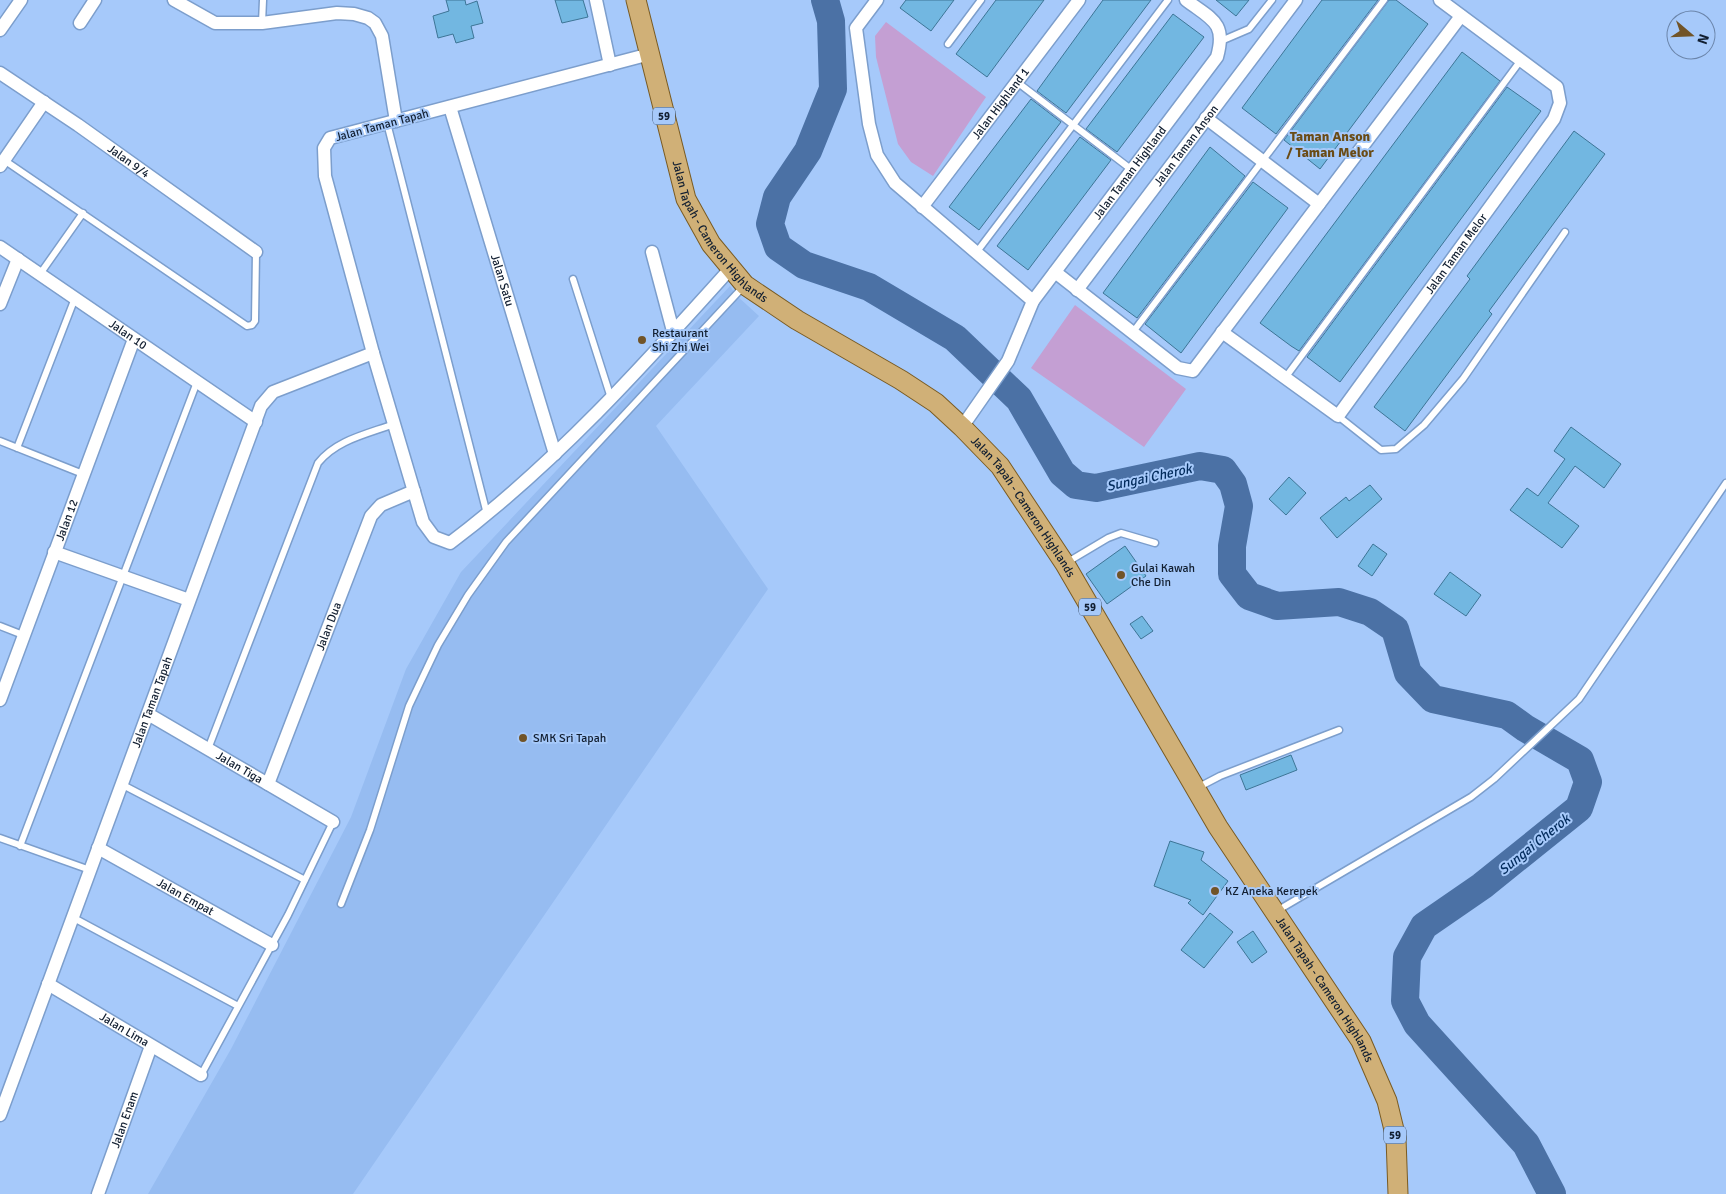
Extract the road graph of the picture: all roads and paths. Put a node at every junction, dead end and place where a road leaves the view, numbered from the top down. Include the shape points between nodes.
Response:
1 (20, 0) edge
2 (95, 0) edge
3 (174, 0) edge
4 (263, 0) edge
5 (596, 0) edge
6 (636, 0) edge
7 (877, 0) edge
8 (981, 0) edge
9 (1079, 0) edge
10 (1168, 0) edge
11 (1186, 0) edge
12 (1272, 0) edge
13 (1296, 0) edge
14 (1384, 0) edge
15 (1440, 0) edge
16 (1462, 16) junction
17 (80, 23) dead end
18 (262, 23) junction
19 (0, 30) edge
20 (1221, 41) junction
21 (948, 44) dead end
22 (650, 54) junction
23 (1521, 60) junction
24 (610, 65) junction
25 (0, 73) edge
26 (1017, 82) junction
27 (44, 102) junction
28 (450, 107) junction
29 (1206, 118) junction
30 (391, 122) junction
31 (1073, 125) junction
32 (1262, 161) junction
33 (2, 163) edge
34 (1132, 170) junction
35 (1319, 204) junction
36 (922, 207) junction
37 (83, 213) junction
38 (1566, 232) dead end
39 (0, 247) edge
40 (256, 252) joint
41 (652, 252) dead end
42 (976, 253) junction
43 (18, 259) junction
44 (730, 268) junction
45 (1055, 272) junction
46 (40, 274) junction
47 (573, 279) dead end
48 (745, 285) junction
49 (1077, 290) junction
50 (75, 298) junction
51 (1033, 300) junction
52 (0, 304) edge
53 (674, 331) junction
54 (1133, 332) junction
55 (1222, 332) junction
56 (134, 339) junction
57 (373, 354) junction
58 (1285, 378) junction
59 (197, 382) junction
60 (611, 398) junction
61 (1338, 416) junction
62 (256, 422) junction
63 (394, 424) junction
64 (962, 427) junction
65 (0, 441) edge
66 (17, 448) junction
67 (555, 454) junction
68 (84, 474) junction
69 (1726, 483) edge
70 (414, 491) junction
71 (487, 515) junction
72 (1155, 543) dead end
73 (54, 552) junction
74 (1065, 564) junction
75 (122, 576) junction
76 (189, 600) junction
77 (0, 626) edge
78 (23, 635) junction
79 (0, 700) edge
80 (148, 714) junction
81 (1339, 730) dead end
82 (208, 749) junction
83 (122, 784) junction
84 (268, 784) junction
85 (1196, 789) junction
86 (332, 822) joint
87 (0, 838) edge
88 (20, 846) junction
89 (98, 848) junction
90 (90, 870) junction
91 (305, 880) junction
92 (341, 904) dead end
93 (1274, 913) junction
94 (72, 917) junction
95 (272, 946) junction
96 (48, 984) junction
97 (238, 1006) junction
98 (151, 1046) junction
99 (200, 1075) joint
100 (3, 1100) edge
101 (0, 1115) edge
102 (98, 1194) edge
103 (1398, 1194) edge

1 - 19 street
2 - 17 street
3 - 18 street via 215,23
4 - 18 lane
5 - 24 street
6 - 22 main road, Jalan Tapah - Cameron Highlands / 59
7 - 36 street via 856,28 869,124 877,155 896,183
8 - 21 lane
9 - 26 street, Jalan Highland 1
10 - 31 lane
11 - 20 street via 1217,24
12 - 20 lane via 1249,29
13 - 29 street, Jalan Taman Anson
14 - 32 lane
15 - 16 street
16 - 23 street
16 - 35 street
18 - 30 street via 337,12 368,18 375,23 382,36
20 - 34 street, Jalan Taman Highland via 1216,57
22 - 24 street, Jalan Taman Tapah
22 - 44 main road, Jalan Tapah - Cameron Highlands / 59 via 686,199 711,244
23 - 58 lane
23 - 61 street, Jalan Taman Melor via 1557,87 1560,103 1554,119
24 - 28 street, Jalan Taman Tapah
25 - 27 street, Jalan 9/4
26 - 31 lane
26 - 36 street, Jalan Highland 1
27 - 33 street
27 - 40 street, Jalan 9/4
28 - 30 street, Jalan Taman Tapah
28 - 67 street, Jalan Satu
29 - 32 street
29 - 49 street, Jalan Taman Anson
30 - 57 street, Jalan Taman Tapah via 330,138 324,148 325,176
30 - 71 lane
31 - 34 lane
31 - 42 lane
32 - 35 street
32 - 54 lane
33 - 37 lane
34 - 45 street, Jalan Taman Highland
35 - 55 street
36 - 42 street
37 - 40 lane via 247,326 256,321
37 - 46 lane
38 - 61 lane via 1463,379 1424,424 1396,449 1381,450
39 - 43 street, Jalan 10
41 - 53 street
42 - 51 street
43 - 46 street, Jalan 10
43 - 52 street
44 - 48 main road, Jalan Tapah - Cameron Highlands / 59
44 - 53 street
45 - 49 street
45 - 51 street, Jalan Taman Highland
46 - 50 street, Jalan 10
47 - 60 lane
48 - 64 main road, Jalan Tapah - Cameron Highlands / 59 via 797,320 915,389
48 - 92 lane via 506,542 468,594 438,645 409,706 370,830
49 - 54 street
50 - 56 street, Jalan 10
50 - 66 lane
51 - 64 street, Jalan Taman Highland via 1008,361
53 - 60 street
54 - 55 street via 1178,368 1193,371
55 - 58 street
56 - 59 street, Jalan 10
56 - 68 street, Jalan 12
57 - 62 street, Jalan Taman Tapah via 273,392 262,406
57 - 63 street, Jalan Taman Tapah
58 - 61 street
59 - 62 street, Jalan 10
59 - 75 lane
60 - 67 street
62 - 76 street, Jalan Taman Tapah
63 - 70 street, Jalan Taman Tapah
63 - 82 lane via 340,444 318,463
64 - 74 main road, Jalan Tapah - Cameron Highlands / 59 via 1000,466
65 - 66 lane
66 - 68 lane
67 - 71 street
68 - 73 street, Jalan 12
69 - 93 lane via 1579,699 1494,779 1471,796
70 - 71 street, Jalan Taman Tapah via 423,522 434,538 450,543
70 - 84 street, Jalan Dua via 381,505 371,516
72 - 74 lane via 1121,533
73 - 75 street
73 - 78 street, Jalan 12
74 - 85 main road, Jalan Tapah - Cameron Highlands / 59
75 - 76 street
75 - 88 lane
76 - 80 street, Jalan Taman Tapah
77 - 78 lane
78 - 79 street, Jalan 12
80 - 82 street, Jalan Tiga
80 - 83 street, Jalan Taman Tapah
81 - 85 lane via 1220,776
82 - 84 street, Jalan Tiga
83 - 89 street, Jalan Taman Tapah
83 - 91 lane
84 - 86 street, Jalan Tiga
85 - 93 main road, Jalan Tapah - Cameron Highlands / 59
86 - 91 lane
87 - 88 lane
88 - 90 lane
89 - 90 street, Jalan Taman Tapah
89 - 95 street, Jalan Empat
90 - 94 street, Jalan Taman Tapah
91 - 95 lane
93 - 103 main road, Jalan Tapah - Cameron Highlands / 59 via 1361,1041 1378,1078 1396,1138
94 - 96 street, Jalan Taman Tapah
94 - 97 lane
95 - 97 lane
96 - 98 street, Jalan Lima
96 - 100 street, Jalan Taman Tapah
97 - 99 lane
98 - 99 street, Jalan Lima
98 - 102 street, Jalan Enam
100 - 101 street, Jalan Taman Tapah

